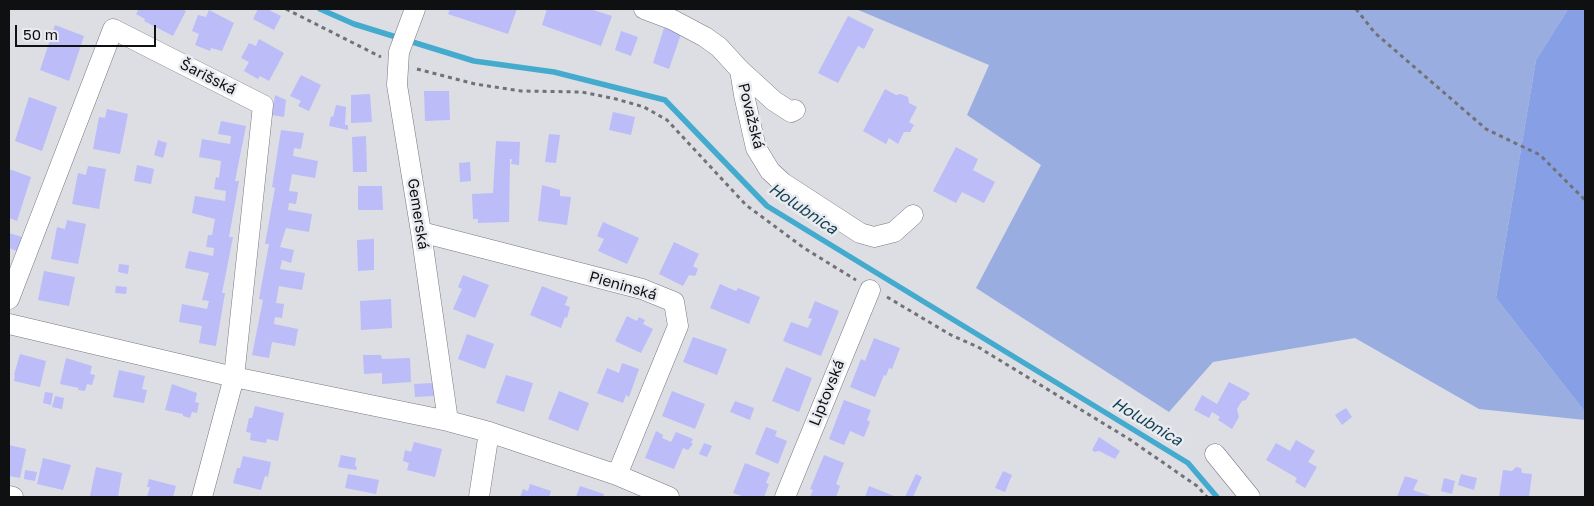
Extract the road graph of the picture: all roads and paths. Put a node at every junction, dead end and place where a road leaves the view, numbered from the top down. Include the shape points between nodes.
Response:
1 (286, 9) edge
2 (644, 9) edge
3 (1356, 9) edge
4 (412, 18) edge
5 (398, 59) junction
6 (740, 70) junction
7 (796, 110) dead end
8 (1585, 200) edge
9 (913, 215) dead end
10 (421, 232) junction
11 (870, 290) junction
12 (9, 300) edge
13 (9, 324) edge
14 (234, 377) junction
15 (448, 421) junction
16 (489, 432) junction
17 (1215, 454) dead end
18 (617, 475) junction
19 (9, 496) edge
20 (13, 497) edge
21 (202, 497) edge
22 (478, 497) edge
23 (669, 497) edge
24 (785, 497) edge
25 (1207, 497) edge
26 (1250, 497) edge

1 - 5 path
2 - 6 street via 705,37
3 - 8 path via 1375,33 1486,129 1540,155
4 - 5 street, Gemerská
5 - 10 street, Gemerská via 397,85
5 - 11 path via 429,71 484,85 521,91 582,92 644,107 667,120 746,205 804,248
6 - 7 street via 774,101 791,112
6 - 9 street, Považská via 756,148 783,183 860,233 874,236 894,232
10 - 15 street, Gemerská
10 - 18 street, Pieninská via 642,289 674,302 678,326
11 - 24 street, Liptovská
11 - 25 path via 978,347 1129,439 1190,481
12 - 14 street, Šarišská via 113,29 263,105
13 - 14 street
14 - 15 street
14 - 21 street
15 - 16 street
16 - 18 street
16 - 22 street
17 - 26 street
18 - 23 street
19 - 20 street

